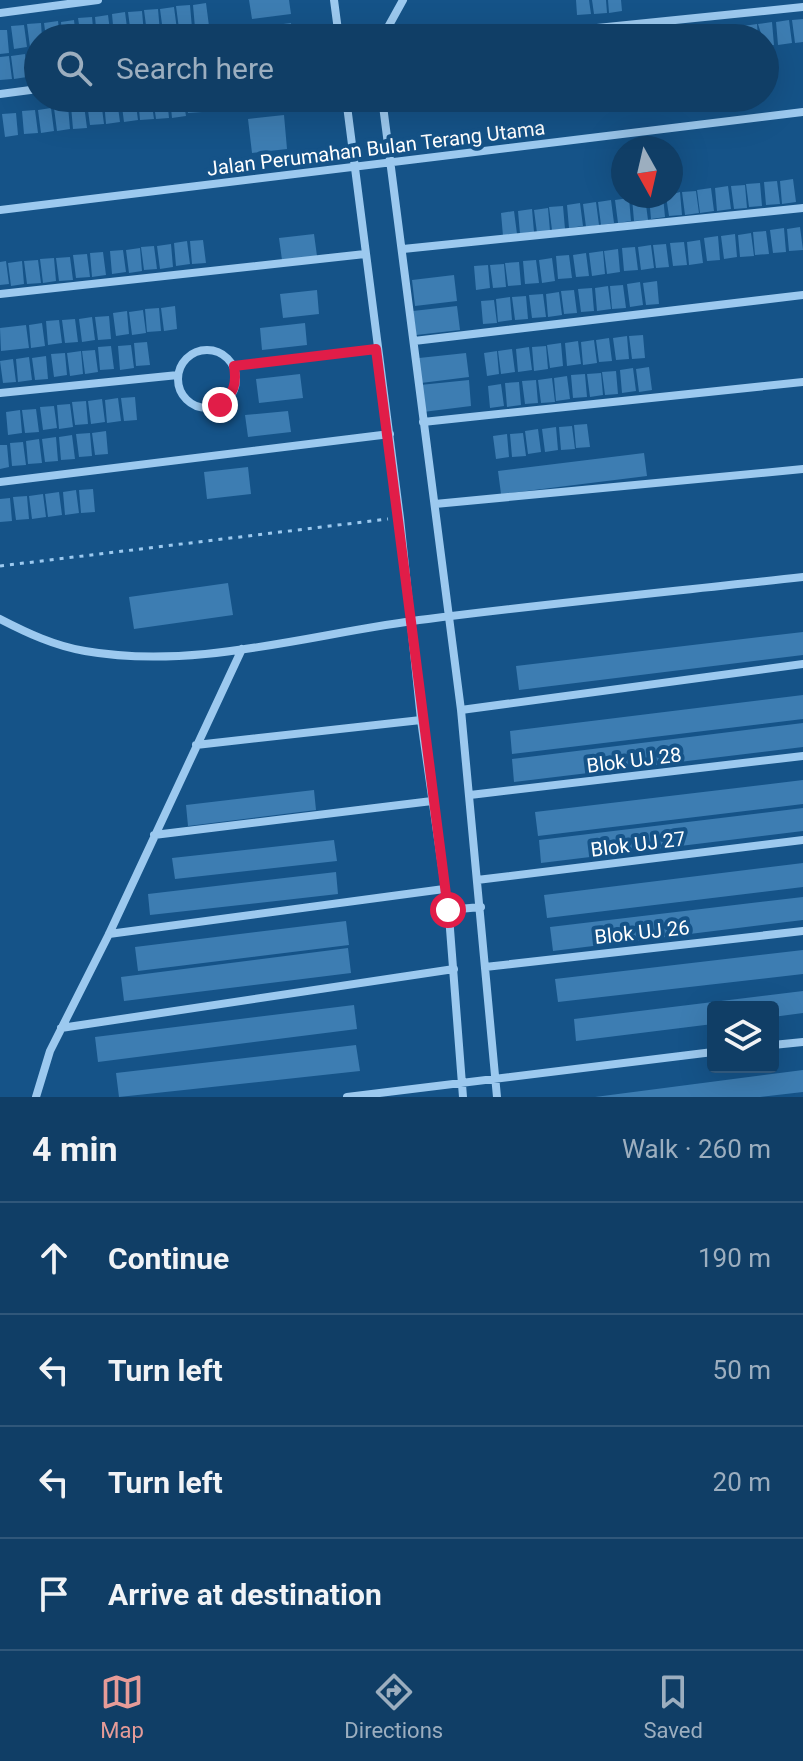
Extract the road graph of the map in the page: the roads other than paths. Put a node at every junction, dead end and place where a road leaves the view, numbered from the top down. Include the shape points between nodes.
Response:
1 (98, 0) edge
2 (334, 0) edge
3 (403, 0) edge
4 (803, 7) edge
5 (0, 13) edge
6 (337, 24) edge
7 (390, 24) edge
8 (636, 24) edge
9 (24, 91) edge
10 (0, 94) edge
11 (348, 112) edge
12 (384, 112) edge
13 (803, 112) edge
14 (392, 161) junction
15 (354, 167) junction
16 (803, 208) edge
17 (0, 210) edge
18 (403, 249) junction
19 (365, 254) junction
20 (0, 294) edge
21 (803, 295) edge
22 (414, 341) junction
23 (376, 349) junction
24 (234, 366) junction
25 (178, 375) junction
26 (803, 382) edge
27 (0, 393) edge
28 (423, 422) junction
29 (390, 434) junction
30 (803, 469) edge
31 (0, 482) edge
32 (435, 504) junction
33 (803, 577) edge
34 (447, 616) junction
35 (0, 619) edge
36 (410, 621) junction
37 (242, 649) junction
38 (803, 664) edge
39 (461, 710) junction
40 (421, 720) junction
41 (196, 745) junction
42 (803, 756) edge
43 (470, 795) junction
44 (432, 801) junction
45 (154, 835) junction
46 (803, 840) edge
47 (477, 880) junction
48 (444, 889) junction
49 (481, 907) junction
50 (448, 910) junction
51 (803, 931) edge
52 (109, 934) junction
53 (485, 967) junction
54 (454, 969) junction
55 (61, 1028) junction
56 (803, 1042) edge
57 (779, 1044) edge
58 (707, 1053) edge
59 (495, 1077) junction
60 (461, 1082) junction
61 (36, 1097) edge
62 (347, 1097) edge
63 (463, 1097) edge
64 (497, 1097) edge

1 - 5 street
2 - 6 street
3 - 7 street
4 - 8 street
9 - 10 street
11 - 15 street
12 - 14 street
13 - 14 street, Jalan Perumahan Bulan Terang Utama
14 - 15 street, Jalan Perumahan Bulan Terang Utama
14 - 18 street
15 - 17 street, Jalan Perumahan Bulan Terang Utama
15 - 19 street
16 - 18 street
18 - 22 street
19 - 20 street
19 - 23 street
21 - 22 street
22 - 28 street
23 - 24 street
23 - 29 street
24 - 25 street via 224,355 195,352
24 - 25 street via 237,381 231,395 220,405 204,408 190,402
25 - 27 street
26 - 28 street
28 - 32 street
29 - 31 street
29 - 36 street
30 - 32 street
32 - 34 street
33 - 34 street
34 - 36 street
34 - 39 street
35 - 37 street via 48,641 128,656
36 - 37 street
36 - 40 street
37 - 41 street
38 - 39 street
39 - 43 street
40 - 41 street
40 - 44 street
41 - 45 street
42 - 43 street, Blok UJ 28
43 - 47 street
44 - 45 street
44 - 48 street
45 - 52 street
46 - 47 street, Blok UJ 27
47 - 49 street
48 - 50 street
48 - 52 street
49 - 50 street
49 - 53 street
50 - 54 street
51 - 53 street, Blok UJ 26
52 - 55 street
53 - 59 street
54 - 55 street
54 - 60 street
55 - 61 street
56 - 57 street
58 - 59 street
59 - 60 street
59 - 64 street
60 - 62 street
60 - 63 street

